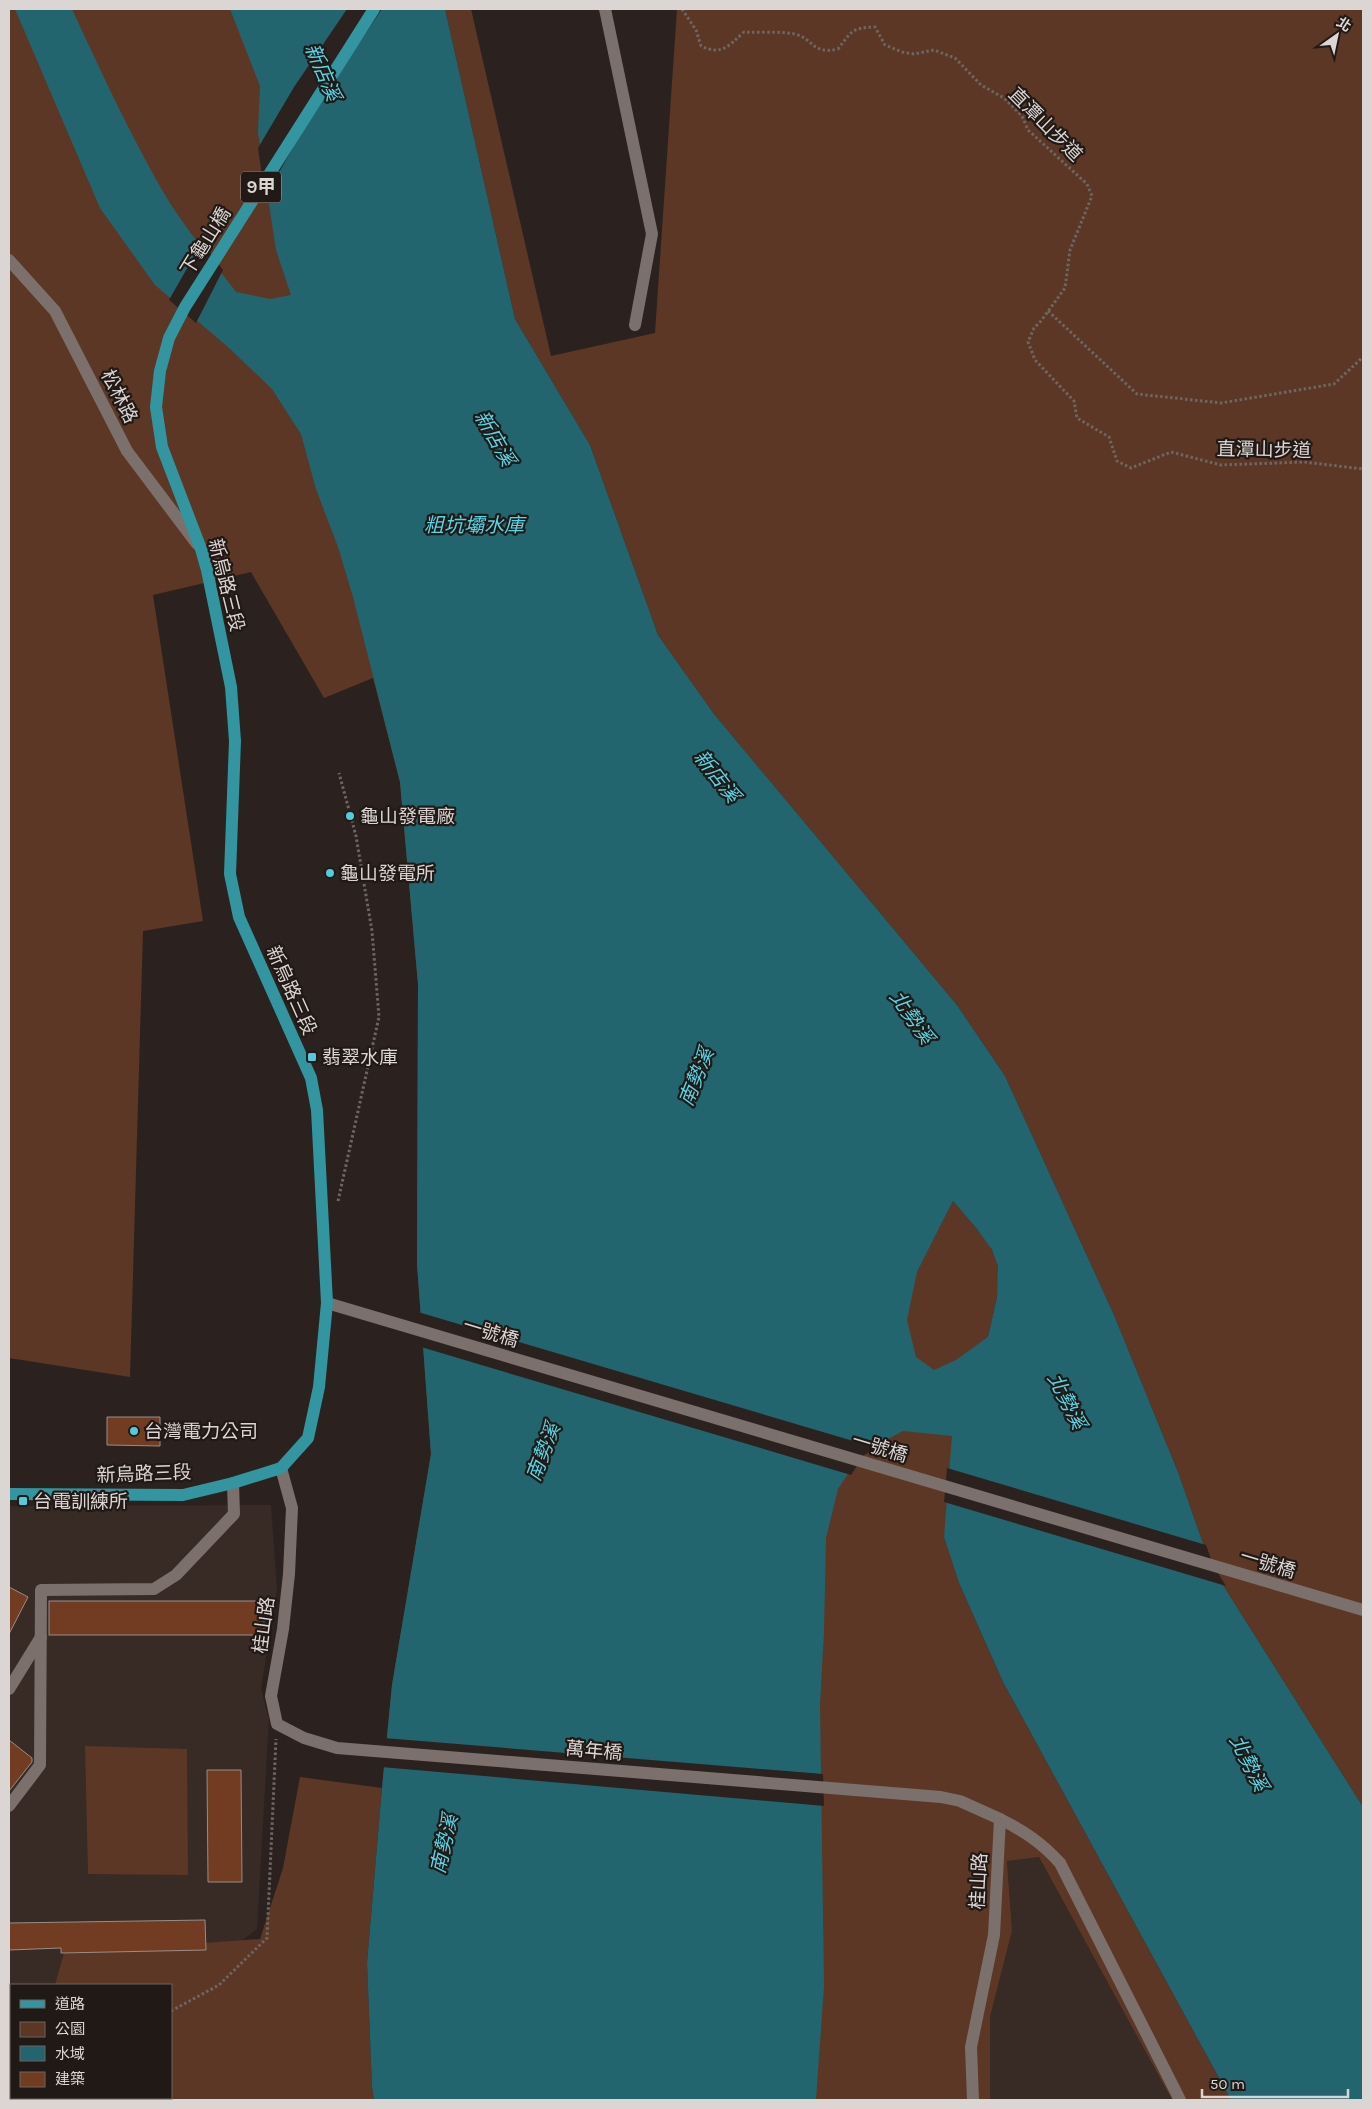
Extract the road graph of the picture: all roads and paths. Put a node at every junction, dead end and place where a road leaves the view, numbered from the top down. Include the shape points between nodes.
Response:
1 (374, 9) edge
2 (605, 9) edge
3 (682, 9) edge
4 (9, 260) edge
5 (1048, 311) junction
6 (635, 325) dead end
7 (1363, 357) edge
8 (160, 371) joint
9 (1151, 458) dead end
10 (1147, 463) junction
11 (1363, 469) edge
12 (201, 549) junction
13 (339, 773) dead end
14 (325, 1230) junction
15 (327, 1303) junction
16 (281, 1468) junction
17 (233, 1483) junction
18 (9, 1494) edge
19 (1363, 1610) edge
20 (41, 1637) junction
21 (9, 1689) edge
22 (277, 1724) junction
23 (9, 1806) edge
24 (1000, 1819) junction
25 (172, 2010) edge
26 (973, 2100) edge
27 (1180, 2100) edge

1 - 8 main road, 下龜山橋 / 9甲 via 185,307 170,338
2 - 6 street via 652,234
3 - 5 path, 直潭山步道 via 696,30 701,46 710,50 725,49 744,32 797,34 827,52 838,50 858,28 875,27 885,45 902,52 914,54 934,50 955,58 981,85 1004,98 1022,116 1028,130 1086,184 1092,196 1070,250 1065,288
4 - 12 street, 松林路 via 55,311 127,451
5 - 7 path via 1137,394 1221,403 1334,384
5 - 10 path, 直潭山步道 via 1034,328 1028,342 1035,360 1074,401 1077,418 1108,436 1117,460 1132,468
8 - 12 main road, 新烏路三段 / 9甲 via 156,406 162,447
9 - 10 path
10 - 11 path, 直潭山步道 via 1171,452 1221,465 1304,462
12 - 14 main road, 新烏路三段 / 9甲 via 231,687 235,741 230,874 239,917 311,1078 317,1110
13 - 14 path via 356,836 372,931 379,1017 339,1200
14 - 15 main road, 新烏路三段 / 9甲
15 - 16 main road, 新烏路三段 / 9甲 via 319,1387 308,1438
15 - 19 street, 一號橋
16 - 17 main road, 新烏路三段
16 - 22 street, 桂山路 via 292,1508 289,1574 271,1696
17 - 18 main road, 新烏路三段 via 183,1494
17 - 20 street via 234,1514 176,1575 154,1589 40,1590
20 - 21 street
20 - 23 street via 40,1765
22 - 24 street, 萬年橋 via 304,1738 337,1748 941,1797 960,1801
22 - 25 path via 267,1938 219,1985
24 - 26 street, 桂山路 via 994,1934 971,2047
24 - 27 street via 1027,1833 1060,1863

